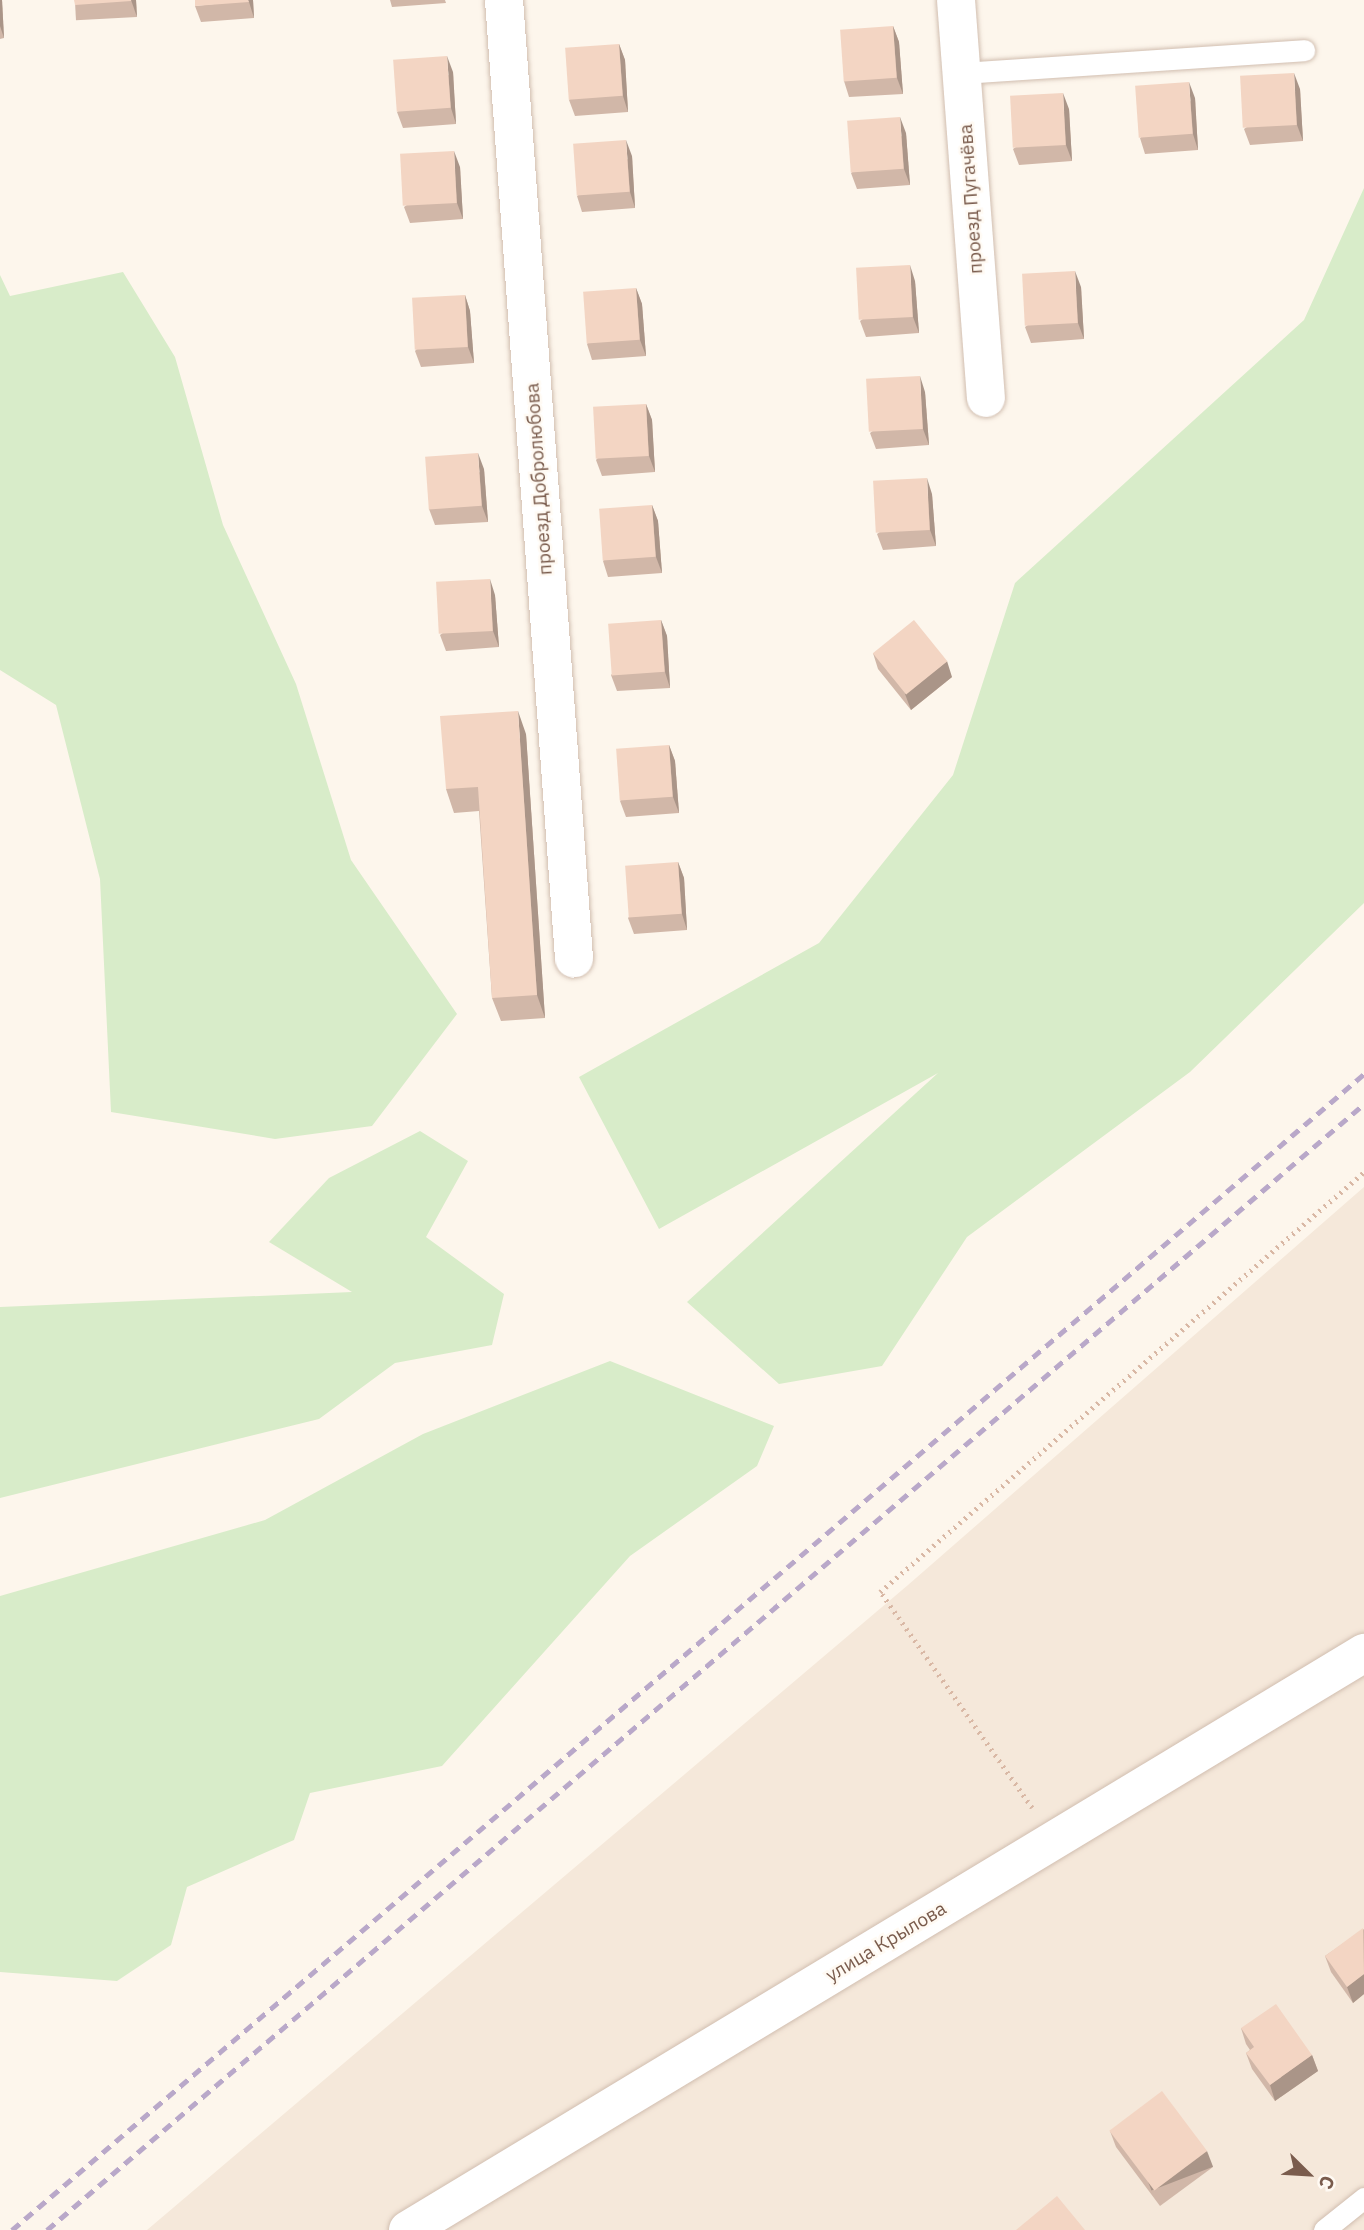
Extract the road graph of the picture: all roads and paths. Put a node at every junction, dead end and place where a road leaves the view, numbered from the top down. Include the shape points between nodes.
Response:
1 (504, 0) edge
2 (956, 0) edge
3 (1304, 50) dead end
4 (961, 73) junction
5 (986, 398) dead end
6 (574, 958) dead end
7 (1364, 1172) edge
8 (1364, 1653) edge
9 (1055, 1840) junction
10 (1364, 2198) edge
11 (408, 2230) edge
12 (1324, 2230) edge

1 - 6 street, проезд Добролюбова
2 - 4 street, проезд Пугачёва
3 - 4 lane
4 - 5 street, проезд Пугачёва
7 - 9 path via 880,1592
8 - 9 street, улица Крылова
9 - 11 street, улица Крылова
10 - 12 lane

